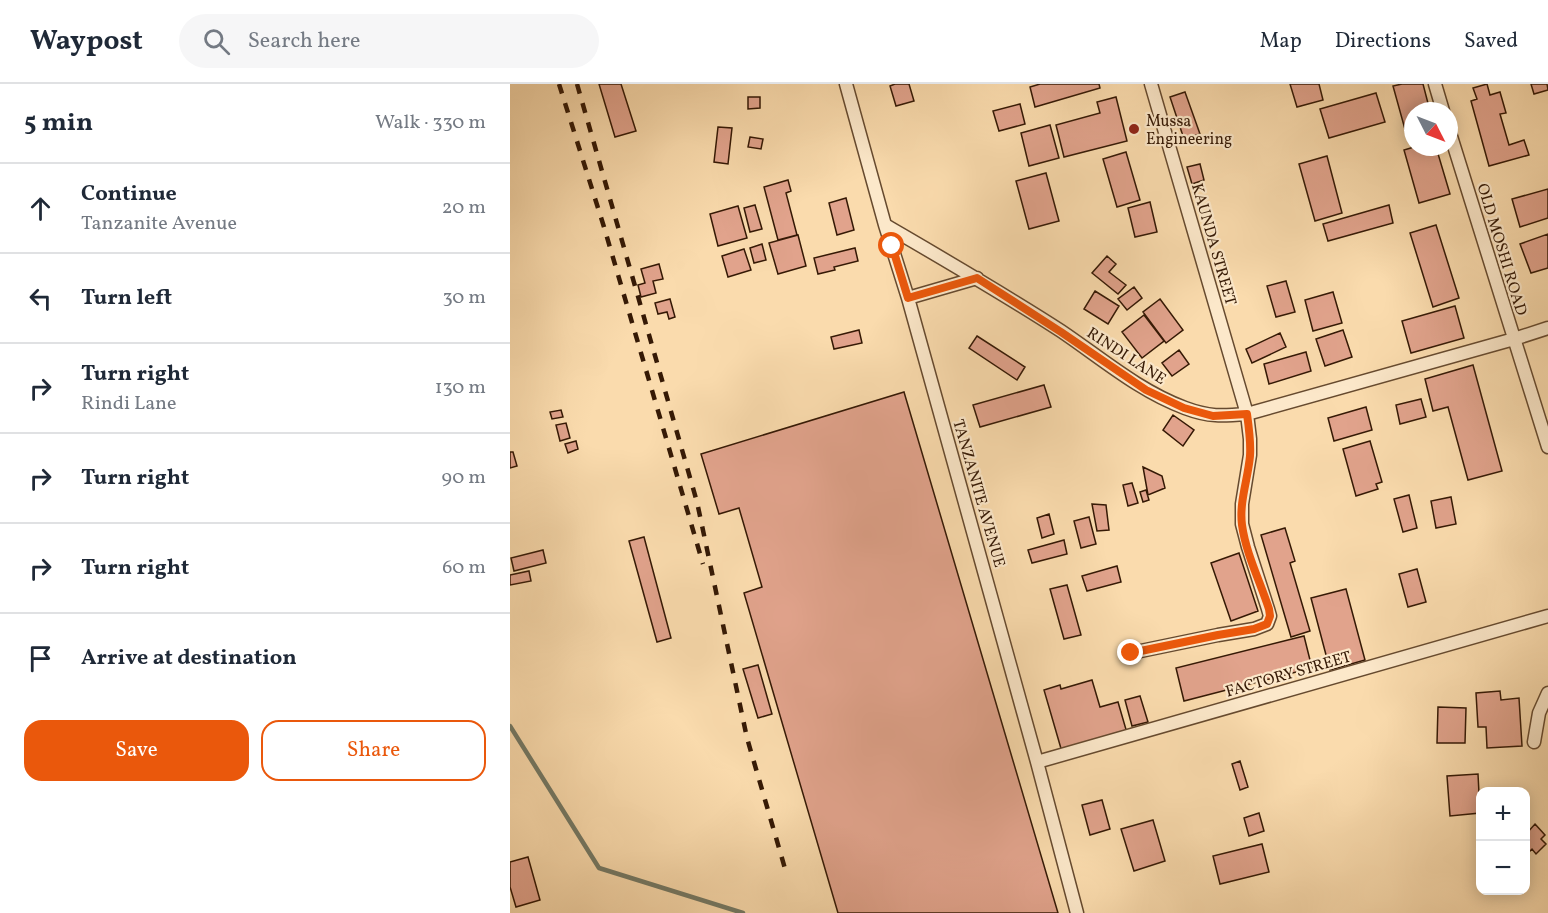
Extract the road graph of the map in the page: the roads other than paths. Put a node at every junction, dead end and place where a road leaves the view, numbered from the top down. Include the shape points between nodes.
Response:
1 (846, 84) edge
2 (1151, 84) edge
3 (1435, 84) edge
4 (1440, 102) edge
5 (1457, 156) edge
6 (885, 225) junction
7 (977, 278) junction
8 (908, 298) junction
9 (1548, 328) edge
10 (1514, 339) junction
11 (1247, 414) junction
12 (1548, 447) edge
13 (1548, 616) edge
14 (1131, 653) dead end
15 (1548, 693) edge
16 (1534, 742) dead end
17 (1037, 762) junction
18 (1077, 913) edge

1 - 6 street, TANZANITE AVENUE
2 - 11 street, KAUNDA STREET
3 - 4 street
5 - 10 street, OLD MOSHI ROAD
6 - 7 street, RINDI LANE
6 - 8 street, TANZANITE AVENUE
7 - 8 street
7 - 11 street, RINDI LANE via 1146,390 1184,408 1213,416
8 - 17 street, TANZANITE AVENUE
9 - 10 street, RINDI LANE
10 - 11 street, RINDI LANE
10 - 12 street, OLD MOSHI ROAD
11 - 14 street, KAUNDA STREET via 1250,455 1242,524 1269,609 1267,624
13 - 17 street, FACTORY STREET
15 - 16 street via 1539,713
17 - 18 street, TANZANITE AVENUE

